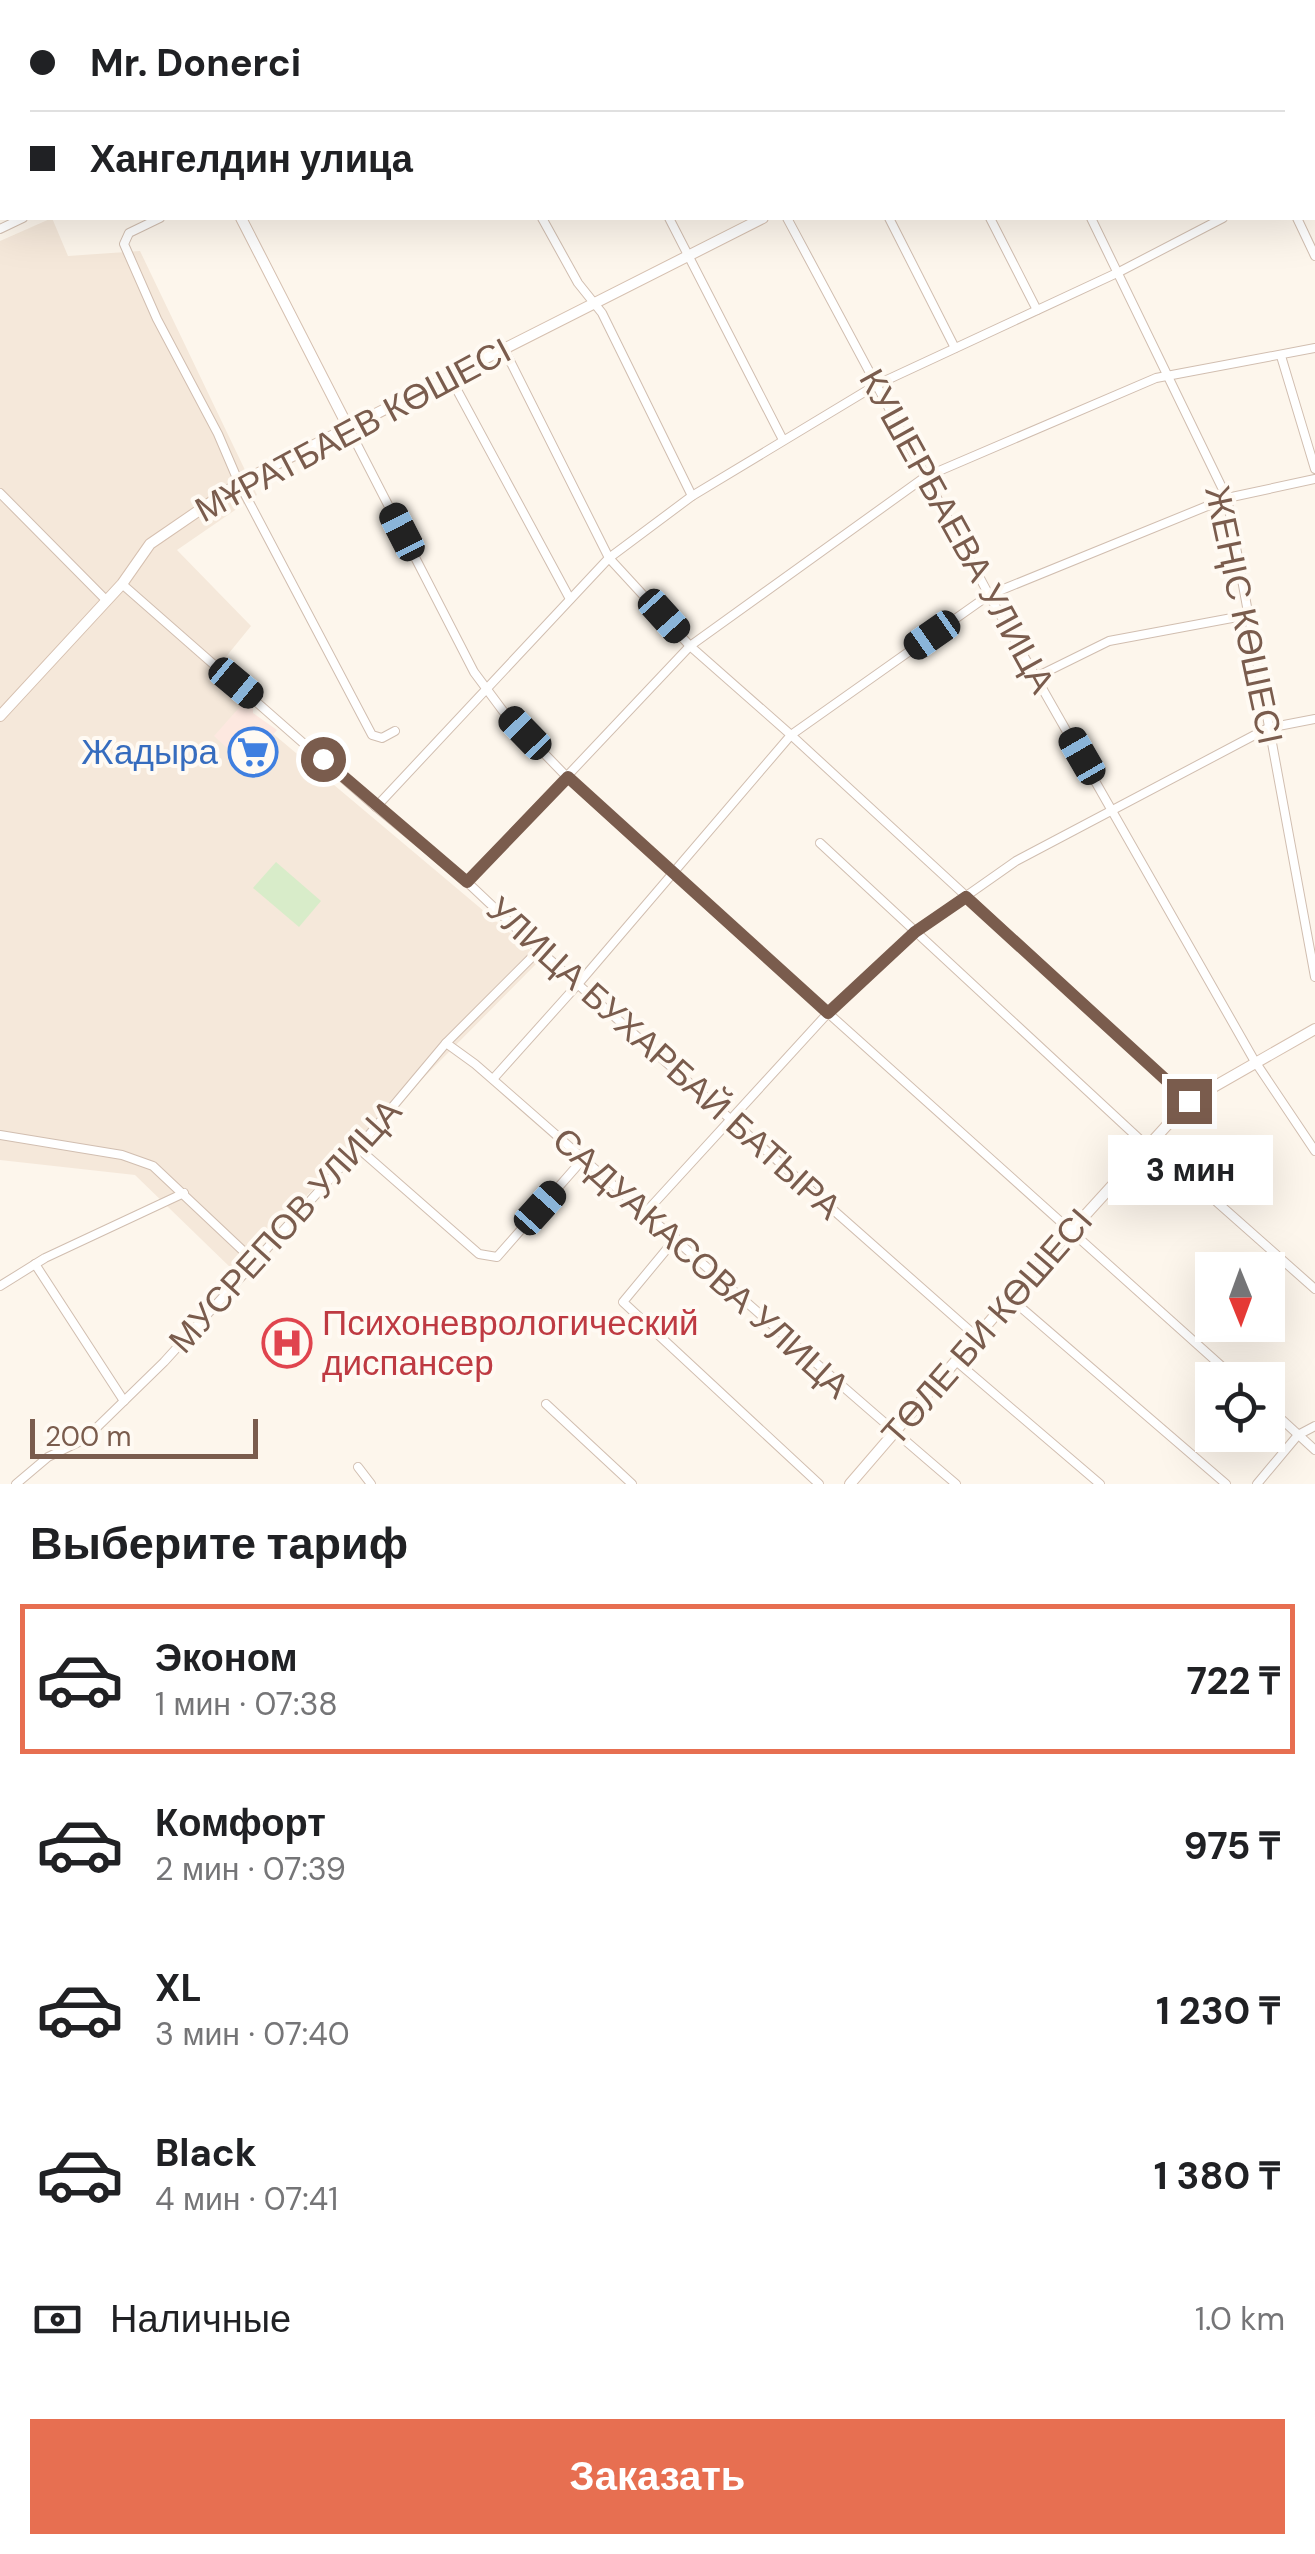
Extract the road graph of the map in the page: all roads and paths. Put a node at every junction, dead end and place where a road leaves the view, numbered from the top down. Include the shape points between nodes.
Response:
1 (156, 220) edge
2 (241, 220) edge
3 (543, 220) edge
4 (670, 220) edge
5 (759, 220) edge
6 (788, 220) edge
7 (890, 220) edge
8 (991, 220) edge
9 (1092, 220) edge
10 (1219, 220) edge
11 (1297, 220) edge
12 (688, 256) junction
13 (1315, 256) edge
14 (1119, 272) junction
15 (596, 304) junction
16 (1037, 310) junction
17 (955, 348) junction
18 (1315, 348) edge
19 (504, 349) junction
20 (1282, 356) junction
21 (450, 376) junction
22 (1169, 376) junction
23 (876, 385) junction
24 (348, 427) junction
25 (783, 440) junction
26 (1315, 469) edge
27 (925, 477) junction
28 (1315, 479) edge
29 (239, 483) junction
30 (0, 494) edge
31 (692, 496) junction
32 (1227, 498) junction
33 (609, 558) junction
34 (122, 584) junction
35 (989, 596) junction
36 (570, 599) junction
37 (106, 600) junction
38 (1248, 615) junction
39 (690, 646) junction
40 (1036, 677) junction
41 (487, 691) junction
42 (0, 716) edge
43 (1315, 719) edge
44 (1268, 728) junction
45 (394, 731) dead end
46 (792, 734) junction
47 (568, 777) junction
48 (376, 807) junction
49 (1113, 810) junction
50 (820, 844) dead end
51 (672, 874) junction
52 (467, 882) junction
53 (966, 897) junction
54 (915, 932) junction
55 (539, 950) junction
56 (1315, 976) edge
57 (579, 983) junction
58 (828, 1013) junction
59 (1315, 1029) edge
60 (446, 1043) junction
61 (1255, 1061) junction
62 (493, 1079) junction
63 (1189, 1101) junction
64 (732, 1118) junction
65 (0, 1135) edge
66 (1148, 1147) junction
67 (358, 1148) junction
68 (1315, 1151) edge
69 (584, 1158) junction
70 (184, 1193) junction
71 (646, 1212) junction
72 (1072, 1230) junction
73 (676, 1238) junction
74 (255, 1262) junction
75 (35, 1264) junction
76 (0, 1286) edge
77 (1315, 1288) edge
78 (1010, 1298) junction
79 (977, 1337) junction
80 (956, 1361) junction
81 (1218, 1362) edge
82 (124, 1400) junction
83 (546, 1404) dead end
84 (1285, 1423) edge
85 (1315, 1426) edge
86 (894, 1432) junction
87 (1298, 1435) junction
88 (1315, 1450) edge
89 (358, 1468) dead end
90 (629, 1483) edge
91 (1261, 1483) edge
92 (16, 1484) edge
93 (371, 1484) edge
94 (818, 1484) edge
95 (850, 1484) edge
96 (956, 1484) edge
97 (1100, 1484) edge
98 (1226, 1484) edge

1 - 29 street via 129,233 124,244
2 - 24 street
3 - 15 street
4 - 12 street
5 - 12 street, МҰРАТБАЕВ КӨШЕСІ
6 - 23 street, КУШЕРБАЕВА УЛИЦА
7 - 17 street
8 - 16 street
9 - 14 street, ЖЕҢІС КӨШЕСІ
10 - 14 street
11 - 13 street
12 - 15 street, МҰРАТБАЕВ КӨШЕСІ
12 - 25 street
14 - 16 street
14 - 22 street, ЖЕҢІС КӨШЕСІ
15 - 19 street, МҰРАТБАЕВ КӨШЕСІ
15 - 31 street
16 - 17 street
17 - 23 street
18 - 20 street
19 - 21 street, МҰРАТБАЕВ КӨШЕСІ
19 - 33 street
20 - 22 street
20 - 26 street
21 - 24 street, МҰРАТБАЕВ КӨШЕСІ
21 - 36 street
22 - 27 street
22 - 32 street, ЖЕҢІС КӨШЕСІ
23 - 25 street
23 - 27 street, КУШЕРБАЕВА УЛИЦА
24 - 29 street, МҰРАТБАЕВ КӨШЕСІ
24 - 41 street
25 - 31 street
27 - 35 street, КУШЕРБАЕВА УЛИЦА
27 - 39 street
28 - 32 street
29 - 34 street, МҰРАТБАЕВ КӨШЕСІ via 150,544
29 - 45 street via 372,735
30 - 37 street
31 - 33 street
32 - 35 street
32 - 38 street, ЖЕҢІС КӨШЕСІ
33 - 36 street
33 - 39 street
34 - 37 street, МҰРАТБАЕВ КӨШЕСІ
34 - 48 street, УЛИЦА БУХАРБАЙ БАТЫРА
35 - 40 street, КУШЕРБАЕВА УЛИЦА
35 - 46 street
36 - 41 street
37 - 42 street, МҰРАТБАЕВ КӨШЕСІ
38 - 40 street via 1109,641
38 - 44 street, ЖЕҢІС КӨШЕСІ
39 - 46 street
39 - 47 street
40 - 49 street, КУШЕРБАЕВА УЛИЦА
41 - 47 street
41 - 48 street
43 - 44 street
44 - 49 street
44 - 56 street, ЖЕҢІС КӨШЕСІ
46 - 51 street
46 - 53 street
47 - 51 street
47 - 52 street
48 - 52 street, УЛИЦА БУХАРБАЙ БАТЫРА
49 - 53 street
49 - 61 street, КУШЕРБАЕВА УЛИЦА
50 - 54 street
51 - 57 street
51 - 58 street
52 - 55 street, УЛИЦА БУХАРБАЙ БАТЫРА
53 - 54 street
53 - 63 street
54 - 58 street
54 - 66 street
55 - 57 street, УЛИЦА БУХАРБАЙ БАТЫРА
55 - 60 street, МУСРЕПОВ УЛИЦА
57 - 62 street
57 - 64 street, УЛИЦА БУХАРБАЙ БАТЫРА
58 - 64 street
58 - 72 street
59 - 61 street, ТӨЛЕ БИ КӨШЕСІ
60 - 62 street, САДУАКАСОВА УЛИЦА
60 - 67 street, МУСРЕПОВ УЛИЦА
61 - 63 street, ТӨЛЕ БИ КӨШЕСІ
61 - 68 street, КУШЕРБАЕВА УЛИЦА
62 - 69 street, САДУАКАСОВА УЛИЦА
63 - 66 street, ТӨЛЕ БИ КӨШЕСІ
64 - 71 street
64 - 79 street, УЛИЦА БУХАРБАЙ БАТЫРА
65 - 70 street via 122,1155 153,1166
66 - 72 street, ТӨЛЕ БИ КӨШЕСІ
66 - 77 street
67 - 69 street via 479,1254 497,1257
67 - 74 street, МУСРЕПОВ УЛИЦА
69 - 71 street, САДУАКАСОВА УЛИЦА
70 - 74 street
70 - 75 street
71 - 73 street, САДУАКАСОВА УЛИЦА
72 - 78 street, ТӨЛЕ БИ КӨШЕСІ
72 - 81 street
73 - 86 street, САДУАКАСОВА УЛИЦА
73 - 94 street via 624,1302
74 - 82 street, МУСРЕПОВ УЛИЦА
75 - 76 street
75 - 82 street
78 - 79 street, ТӨЛЕ БИ КӨШЕСІ
78 - 98 street
79 - 80 street, ТӨЛЕ БИ КӨШЕСІ
80 - 86 street, ТӨЛЕ БИ КӨШЕСІ
80 - 97 street
82 - 92 street, МУСРЕПОВ УЛИЦА via 85,1439 48,1457
83 - 90 street
84 - 87 street
85 - 87 street
86 - 95 street, ТӨЛЕ БИ КӨШЕСІ
86 - 96 street, САДУАКАСОВА УЛИЦА
87 - 88 street
87 - 91 street
89 - 93 street

